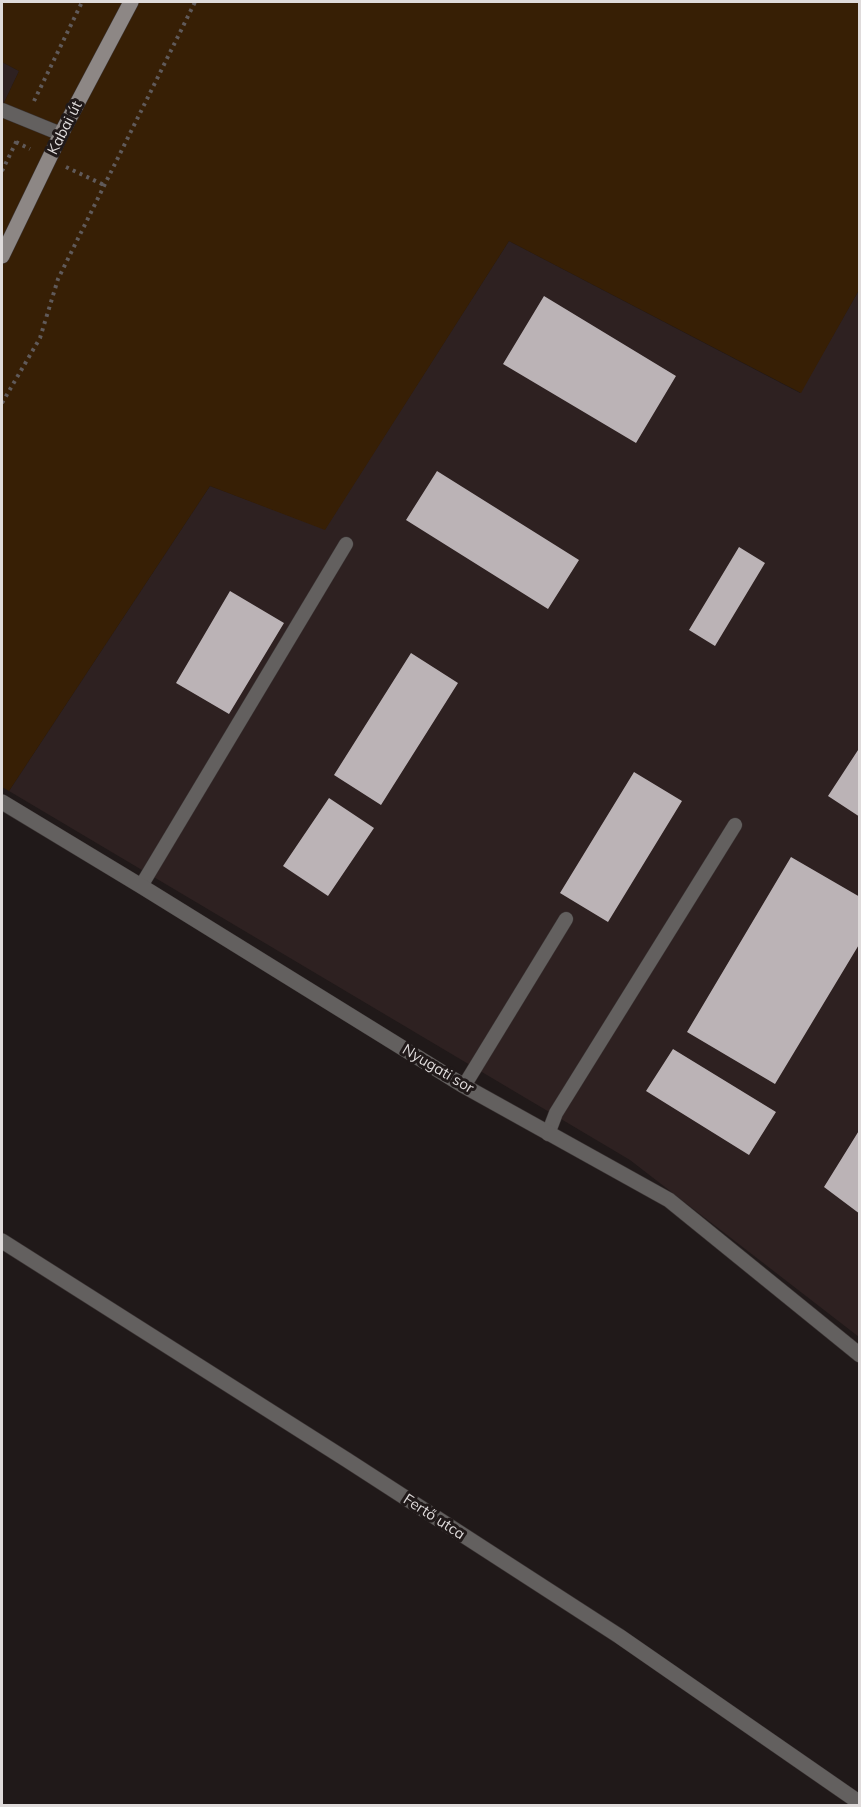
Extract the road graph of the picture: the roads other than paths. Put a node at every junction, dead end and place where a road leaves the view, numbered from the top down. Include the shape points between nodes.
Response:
1 (131, 2) edge
2 (2, 110) edge
3 (61, 134) junction
4 (2, 256) edge
5 (346, 544) dead end
6 (2, 802) edge
7 (735, 825) dead end
8 (141, 886) junction
9 (566, 919) dead end
10 (464, 1086) junction
11 (548, 1134) junction
12 (2, 1242) edge
13 (858, 1348) edge
14 (860, 1803) edge

1 - 3 main road, Kabai út
2 - 3 lane
3 - 4 main road, Kabai út
5 - 8 lane
6 - 8 street, Nyugati sor
7 - 11 lane via 556,1113
8 - 10 street, Nyugati sor
9 - 10 lane
10 - 11 street, Nyugati sor
11 - 13 street, Nyugati sor via 669,1200
12 - 14 street, Fertő utca via 619,1636

